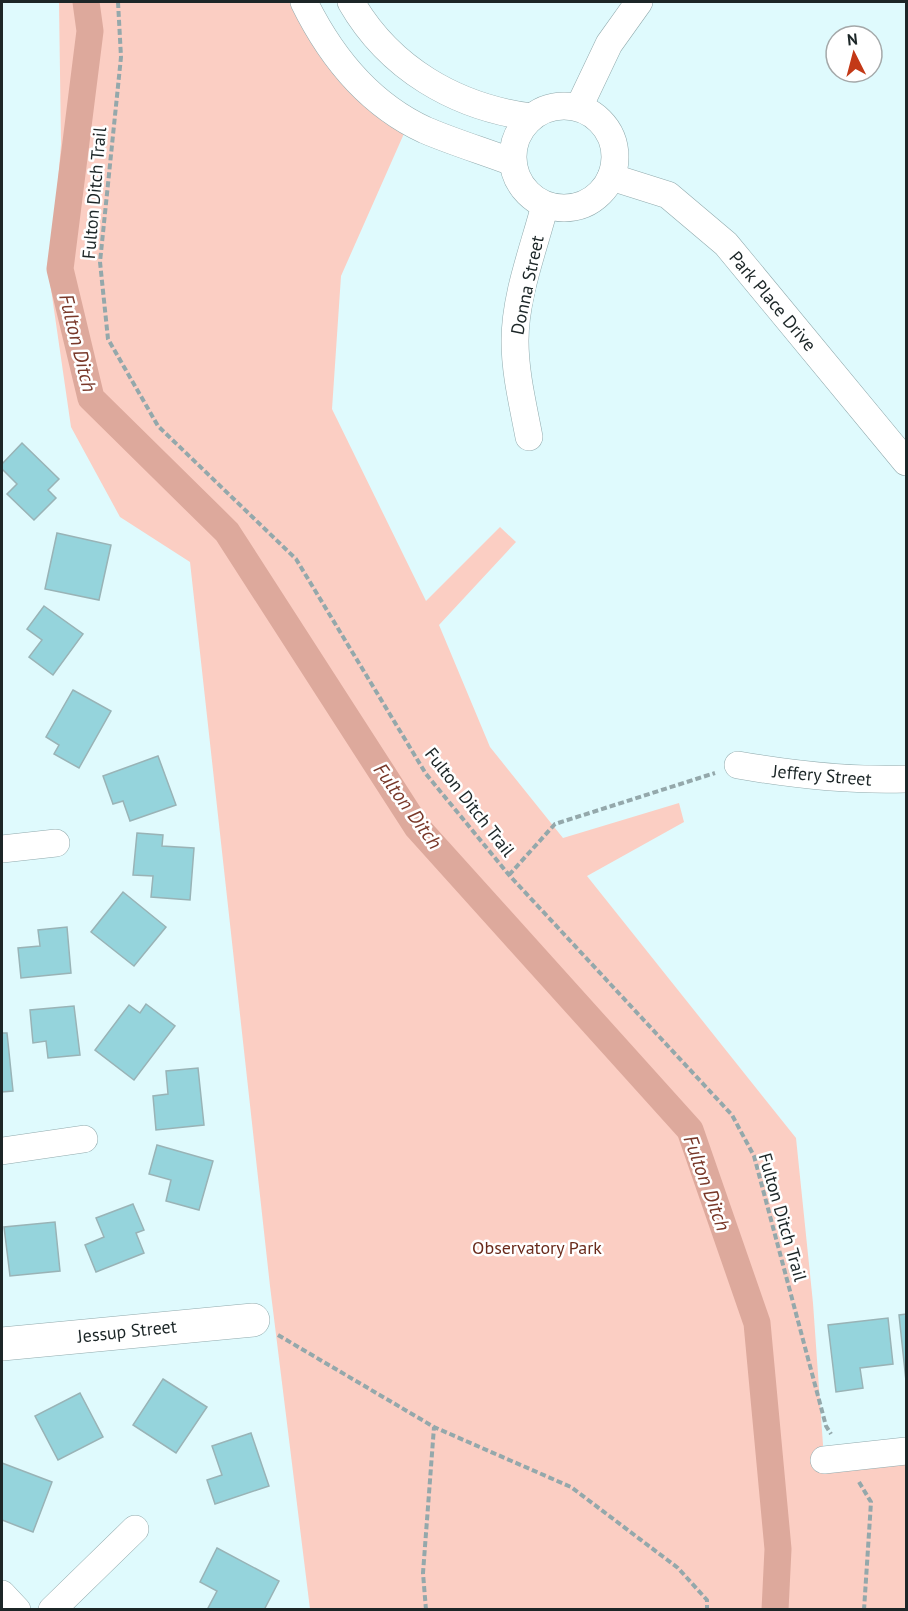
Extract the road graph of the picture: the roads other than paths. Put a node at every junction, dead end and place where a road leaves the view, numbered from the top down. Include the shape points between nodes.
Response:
1 (304, 2) edge
2 (351, 2) edge
3 (639, 2) edge
4 (579, 107) junction
5 (531, 117) junction
6 (512, 162) junction
7 (611, 177) junction
8 (545, 205) junction
9 (529, 437) dead end
10 (906, 462) edge
11 (738, 765) road end
12 (906, 779) edge
13 (56, 843) dead end
14 (2, 849) edge
15 (84, 1139) dead end
16 (2, 1151) edge
17 (253, 1320) road end
18 (2, 1344) edge
19 (906, 1451) edge
20 (834, 1459) road end
21 (135, 1529) dead end
22 (2, 1594) edge
23 (17, 1610) edge
24 (52, 1610) edge

1 - 6 street via 331,50 374,97 424,129
2 - 5 street via 363,23 409,70 438,88 505,113
3 - 4 street via 609,44
4 - 5 street via 562,105
4 - 7 street via 595,115 614,143 616,160
5 - 6 street via 513,145
6 - 8 street via 516,178 526,192
7 - 8 street via 602,192 588,202 572,208
7 - 10 street, Park Place Drive via 668,195 726,244
8 - 9 street, Donna Street via 523,286 515,339 516,369
11 - 12 street, Jeffery Street via 808,777
13 - 14 street
15 - 16 street
17 - 18 street, Jessup Street
19 - 20 street
21 - 24 street
22 - 23 street

